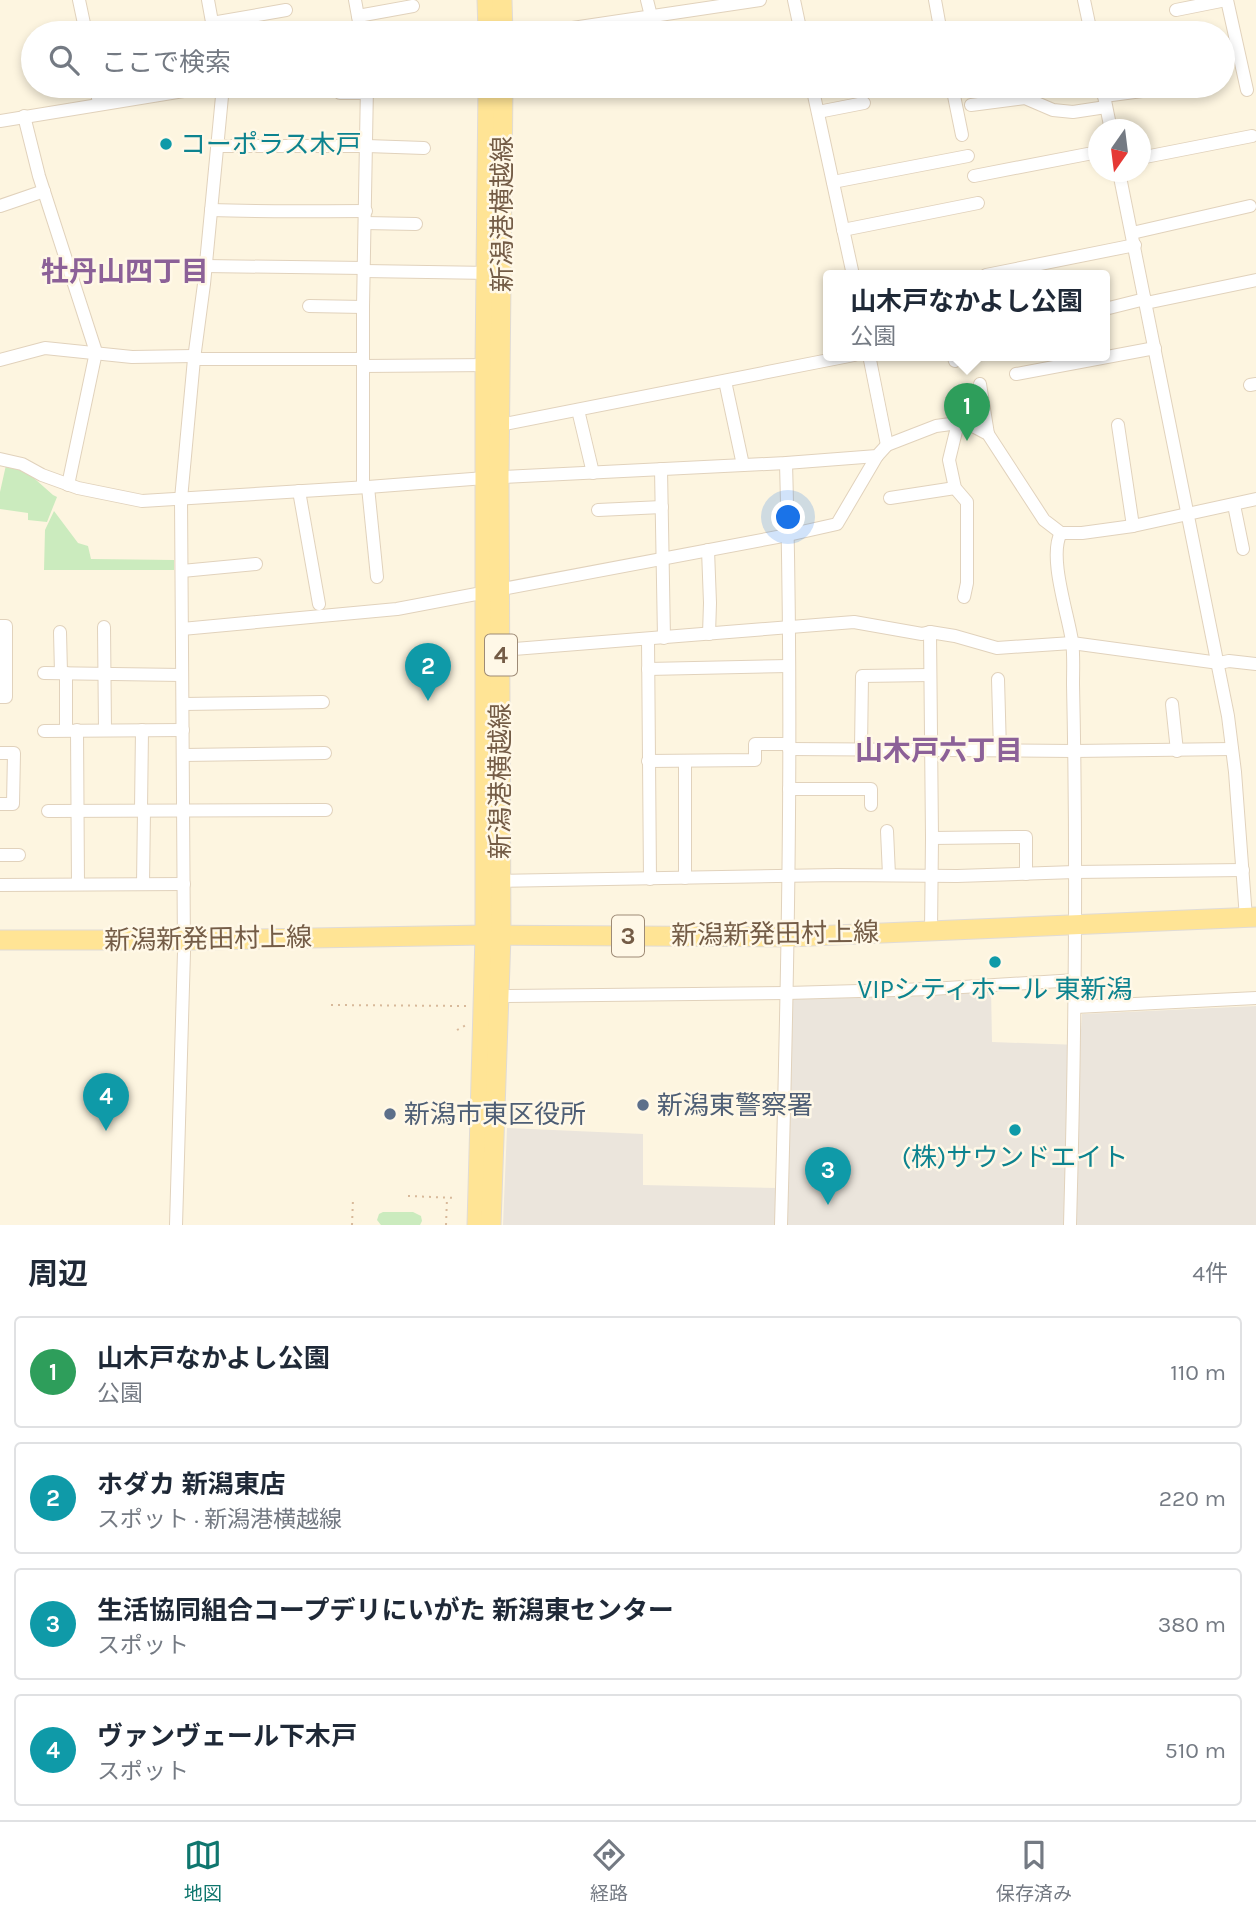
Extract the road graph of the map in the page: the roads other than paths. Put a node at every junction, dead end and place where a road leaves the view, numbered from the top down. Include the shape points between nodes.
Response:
1 (79, 0) edge
2 (208, 0) edge
3 (355, 0) edge
4 (487, 0) edge
5 (502, 0) edge
6 (647, 0) edge
7 (760, 0) edge
8 (794, 0) edge
9 (935, 0) edge
10 (1084, 0) edge
11 (1227, 0) edge
12 (413, 6) dead end
13 (286, 10) dead end
14 (1176, 10) dead end
15 (358, 16) junction
16 (650, 16) junction
17 (83, 21) edge
18 (212, 21) edge
19 (241, 21) edge
20 (359, 21) edge
21 (488, 21) edge
22 (503, 21) edge
23 (617, 21) edge
24 (798, 21) edge
25 (939, 21) edge
26 (1088, 21) edge
27 (1232, 21) edge
28 (1235, 36) edge
29 (1247, 90) dead end
30 (98, 98) edge
31 (137, 98) edge
32 (222, 98) edge
33 (367, 98) edge
34 (488, 98) edge
35 (502, 98) edge
36 (815, 98) edge
37 (954, 98) edge
38 (1025, 98) edge
39 (1025, 98) edge
40 (1100, 98) edge
41 (1104, 98) edge
42 (864, 103) dead end
43 (99, 104) junction
44 (971, 105) dead end
45 (818, 112) junction
46 (24, 116) junction
47 (1109, 119) edge
48 (0, 121) edge
49 (962, 135) dead end
50 (1251, 135) dead end
51 (217, 146) junction
52 (367, 146) junction
53 (424, 148) dead end
54 (1088, 154) edge
55 (968, 156) dead end
56 (1151, 156) edge
57 (974, 176) dead end
58 (833, 182) junction
59 (1121, 182) edge
60 (44, 191) junction
61 (978, 203) dead end
62 (0, 206) edge
63 (1250, 206) dead end
64 (211, 210) junction
65 (365, 217) junction
66 (416, 224) dead end
67 (843, 230) junction
68 (1133, 239) junction
69 (205, 266) junction
70 (364, 269) junction
71 (852, 270) edge
72 (1006, 270) edge
73 (494, 273) junction
74 (1256, 280) edge
75 (1145, 301) junction
76 (309, 306) dead end
77 (363, 307) junction
78 (1110, 308) edge
79 (1155, 348) junction
80 (96, 352) junction
81 (1110, 356) edge
82 (194, 358) junction
83 (0, 360) edge
84 (824, 361) edge
85 (870, 361) edge
86 (1086, 361) edge
87 (363, 362) junction
88 (493, 365) junction
89 (1016, 374) dead end
90 (724, 381) junction
91 (980, 384) dead end
92 (578, 410) junction
93 (958, 423) junction
94 (500, 425) junction
95 (1118, 425) dead end
96 (988, 434) junction
97 (887, 445) junction
98 (877, 456) junction
99 (0, 459) edge
100 (786, 463) junction
101 (743, 465) junction
102 (662, 469) junction
103 (593, 473) junction
104 (492, 477) junction
105 (68, 485) junction
106 (365, 487) junction
107 (955, 488) junction
108 (299, 491) junction
109 (890, 498) dead end
110 (181, 499) junction
111 (1256, 499) edge
112 (1234, 505) junction
113 (662, 507) junction
114 (598, 510) dead end
115 (1189, 513) junction
116 (1133, 526) junction
117 (1061, 533) junction
118 (788, 535) junction
119 (1243, 549) dead end
120 (708, 550) junction
121 (662, 559) junction
122 (256, 564) dead end
123 (182, 571) junction
124 (377, 577) dead end
125 (493, 591) junction
126 (964, 597) dead end
127 (319, 604) dead end
128 (0, 626) edge
129 (789, 626) junction
130 (104, 627) dead end
131 (182, 629) junction
132 (61, 632) dead end
133 (930, 632) junction
134 (709, 634) junction
135 (664, 638) junction
136 (648, 640) junction
137 (1073, 643) junction
138 (501, 650) junction
139 (1219, 663) junction
140 (1256, 664) edge
141 (789, 666) junction
142 (648, 669) junction
143 (44, 673) dead end
144 (63, 673) junction
145 (104, 674) junction
146 (182, 675) junction
147 (930, 675) junction
148 (998, 679) dead end
149 (0, 697) edge
150 (323, 702) dead end
151 (183, 704) junction
152 (1172, 704) dead end
153 (71, 730) junction
154 (105, 730) junction
155 (142, 730) junction
156 (183, 730) junction
157 (44, 731) dead end
158 (789, 747) junction
159 (1232, 749) junction
160 (861, 750) junction
161 (931, 750) junction
162 (1000, 751) junction
163 (1074, 751) junction
164 (1177, 751) junction
165 (0, 753) edge
166 (325, 753) dead end
167 (183, 755) junction
168 (649, 761) junction
169 (685, 761) junction
170 (789, 789) junction
171 (0, 804) edge
172 (871, 805) dead end
173 (142, 810) junction
174 (326, 810) dead end
175 (48, 811) dead end
176 (77, 811) junction
177 (184, 811) junction
178 (887, 831) dead end
179 (1241, 837) junction
180 (1256, 837) edge
181 (933, 838) junction
182 (0, 855) edge
183 (19, 855) dead end
184 (1243, 870) junction
185 (1075, 872) junction
186 (1026, 874) junction
187 (889, 875) junction
188 (932, 876) junction
189 (789, 877) junction
190 (685, 878) junction
191 (650, 879) junction
192 (500, 881) junction
193 (78, 884) junction
194 (143, 884) junction
195 (184, 884) junction
196 (0, 885) edge
197 (1251, 918) edge
198 (1074, 924) junction
199 (931, 931) junction
200 (493, 935) junction
201 (789, 937) junction
202 (0, 940) edge
203 (184, 940) junction
204 (1076, 980) junction
205 (788, 993) junction
206 (499, 996) junction
207 (1256, 999) edge
208 (1075, 1007) junction
209 (176, 1225) edge
210 (477, 1225) edge
211 (491, 1225) edge
212 (781, 1225) edge
213 (1070, 1225) edge

1 - 17 street
2 - 18 street
3 - 15 street
4 - 21 main road
5 - 22 main road
6 - 16 street
7 - 16 street
8 - 24 street
9 - 25 street
10 - 26 street
11 - 14 street
11 - 27 street
12 - 15 street
13 - 19 street
15 - 20 street
16 - 23 street
28 - 29 street
30 - 43 street
31 - 43 street
32 - 51 street
33 - 52 street
34 - 73 main road, 新潟港横越線 / 4
35 - 73 main road, 新潟港横越線 / 4
36 - 45 street
37 - 49 street
38 - 40 street via 1053,110 1073,112
39 - 44 street
41 - 47 street
42 - 45 street
43 - 46 street
45 - 58 street
46 - 48 street
46 - 60 street
50 - 56 street
51 - 52 street
51 - 64 street
52 - 53 street
52 - 65 street
54 - 57 street
55 - 58 street
58 - 67 street
59 - 68 street
60 - 62 street
60 - 80 street
61 - 67 street
63 - 68 street
64 - 65 street
64 - 69 street
65 - 66 street
65 - 70 street
67 - 71 street
68 - 72 street
68 - 75 street
69 - 70 street
69 - 82 street
70 - 73 street
70 - 77 street
73 - 88 main road, 新潟港横越線 / 4
74 - 75 street
75 - 78 street
75 - 79 street
76 - 77 street
77 - 87 street
79 - 81 street
79 - 115 street
80 - 82 street
80 - 83 street via 45,348
80 - 105 street
82 - 87 street
82 - 110 street
84 - 90 street
85 - 97 street
86 - 89 street
87 - 88 street
87 - 106 street
88 - 94 main road, 新潟港横越線 / 4
88 - 104 main road, 新潟港横越線 / 4
90 - 92 street
90 - 101 street
91 - 96 street
92 - 94 street
92 - 103 street
93 - 96 street
93 - 97 street via 936,426
93 - 107 street via 949,460
94 - 104 main road, 新潟港横越線 / 4
95 - 116 street
96 - 117 street via 1044,520
97 - 98 street
98 - 100 street
98 - 118 street via 837,524
99 - 105 street
100 - 101 street
100 - 118 street
101 - 102 street
102 - 103 street
102 - 113 street
103 - 104 street
104 - 106 street
104 - 125 main road, 新潟港横越線 / 4
105 - 110 street via 142,501
106 - 108 street
106 - 124 street
107 - 109 street
107 - 126 street via 967,502
108 - 110 street
108 - 127 street
110 - 123 street
111 - 112 street
112 - 115 street
112 - 119 street
113 - 114 street
113 - 121 street
115 - 116 street
115 - 139 street
116 - 117 street
117 - 137 street via 1056,541 1058,574
118 - 120 street
118 - 129 street
120 - 121 street
120 - 134 street
121 - 125 street
121 - 135 street
122 - 123 street
123 - 131 street
125 - 131 street via 397,609
125 - 138 main road, 新潟港横越線 / 4
125 - 200 main road, 新潟港横越線 / 4
128 - 149 street via 6,626 6,697
129 - 133 street via 853,622
129 - 134 street
129 - 141 street
130 - 145 street
131 - 146 street
132 - 144 street
133 - 137 street via 997,648
133 - 147 street
134 - 135 street
135 - 136 street
136 - 138 street
136 - 142 street
137 - 139 street
137 - 163 street
138 - 192 main road, 新潟港横越線 / 4
139 - 140 street
139 - 159 street
141 - 142 street
141 - 158 street
142 - 168 street
143 - 144 street
144 - 145 street
144 - 153 street
145 - 146 street
145 - 154 street
146 - 151 street
147 - 160 street via 862,676
147 - 161 street
148 - 162 street
150 - 151 street
151 - 156 street
152 - 164 street
153 - 154 street
153 - 157 street
153 - 176 street
154 - 155 street
155 - 156 street
155 - 173 street
156 - 167 street
158 - 160 street
158 - 169 street via 755,744 755,760
158 - 170 street
159 - 164 street
159 - 179 street
160 - 161 street
161 - 162 street
161 - 181 street
162 - 163 street
163 - 164 street
163 - 185 street
165 - 171 street via 13,753 13,804
166 - 167 street
167 - 177 street
168 - 169 street
168 - 191 street
169 - 190 street
170 - 172 street via 871,789
170 - 189 street
173 - 176 street
173 - 177 street
173 - 194 street
174 - 177 street
175 - 176 street
176 - 193 street
177 - 195 street
178 - 187 street
179 - 180 street
179 - 184 street
181 - 186 street via 1026,837
181 - 188 street
182 - 183 street
184 - 185 street
184 - 197 street
185 - 186 street
185 - 198 street
186 - 188 street
187 - 188 street
187 - 189 street
188 - 199 street
189 - 190 street
189 - 201 street
190 - 191 street
191 - 192 street
192 - 200 main road, 新潟港横越線 / 4
193 - 194 street
193 - 196 street
194 - 195 street
195 - 203 street
197 - 198 main road, 新潟新発田村上線 / 3
198 - 199 main road, 新潟新発田村上線 / 3
198 - 204 street
199 - 201 main road, 新潟新発田村上線 / 3
200 - 201 main road, 新潟新発田村上線 / 3
200 - 203 main road, 新潟新発田村上線 / 3
200 - 206 main road, 新潟港横越線 / 4
200 - 210 main road, 新潟港横越線 / 4
201 - 205 street
202 - 203 main road, 新潟新発田村上線 / 3
203 - 209 street
204 - 205 street
204 - 208 street
205 - 206 street
205 - 212 street
206 - 211 main road, 新潟港横越線 / 4
207 - 208 street
208 - 213 street

